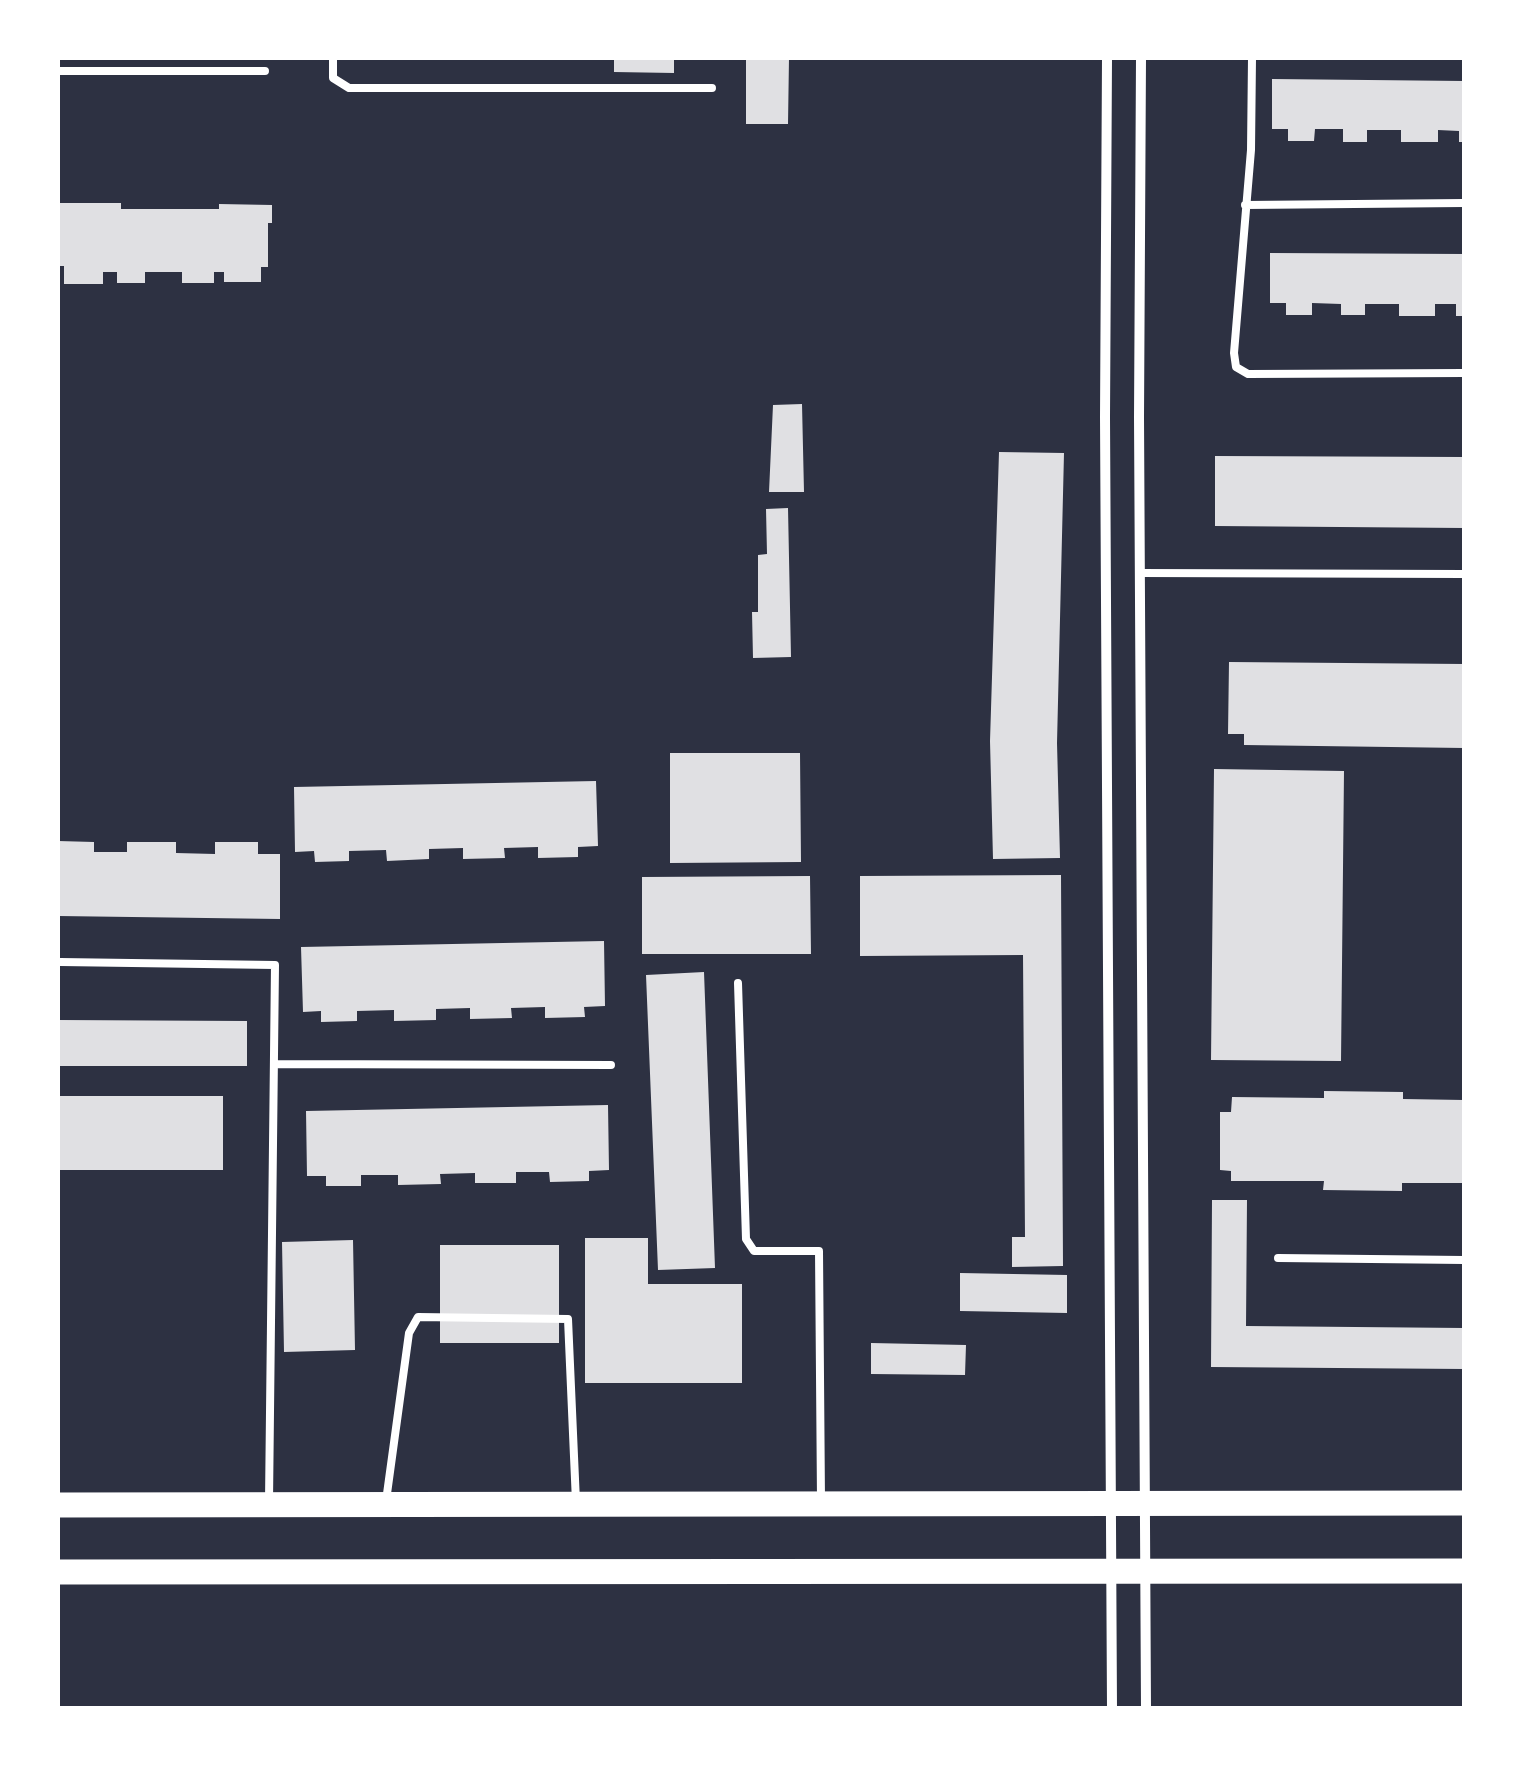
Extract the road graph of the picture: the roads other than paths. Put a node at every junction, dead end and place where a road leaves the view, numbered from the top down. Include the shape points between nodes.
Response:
1 (334, 58) edge
2 (1107, 58) edge
3 (1141, 58) edge
4 (1252, 58) edge
5 (58, 70) edge
6 (265, 70) dead end
7 (712, 88) dead end
8 (1464, 203) edge
9 (1244, 204) junction
10 (1464, 373) edge
11 (1140, 573) junction
12 (1464, 574) edge
13 (60, 962) dead end
14 (738, 984) dead end
15 (274, 1064) junction
16 (611, 1065) dead end
17 (1278, 1258) dead end
18 (1464, 1260) edge
19 (1464, 1503) edge
20 (58, 1505) edge
21 (269, 1506) junction
22 (385, 1506) junction
23 (576, 1506) junction
24 (822, 1506) junction
25 (1111, 1506) junction
26 (1145, 1506) junction
27 (1464, 1571) edge
28 (58, 1572) edge
29 (1112, 1572) junction
30 (1146, 1572) junction
31 (1112, 1708) edge
32 (1146, 1708) edge

1 - 7 lane via 333,78 349,88
2 - 25 street
3 - 11 street
4 - 9 lane
5 - 6 lane
8 - 9 lane
9 - 10 lane via 1236,366 1248,374
11 - 12 lane
11 - 26 street
13 - 15 lane via 275,966
14 - 24 lane via 746,1239 754,1252 819,1252
15 - 16 lane
15 - 21 lane
17 - 18 lane
19 - 26 main road
20 - 21 main road
21 - 22 main road
22 - 23 main road
22 - 23 lane via 410,1333 418,1317 568,1319
23 - 24 main road
24 - 25 main road
25 - 26 main road
25 - 29 street
26 - 30 street
27 - 30 main road
28 - 29 main road
29 - 30 main road
29 - 31 street
30 - 32 street

